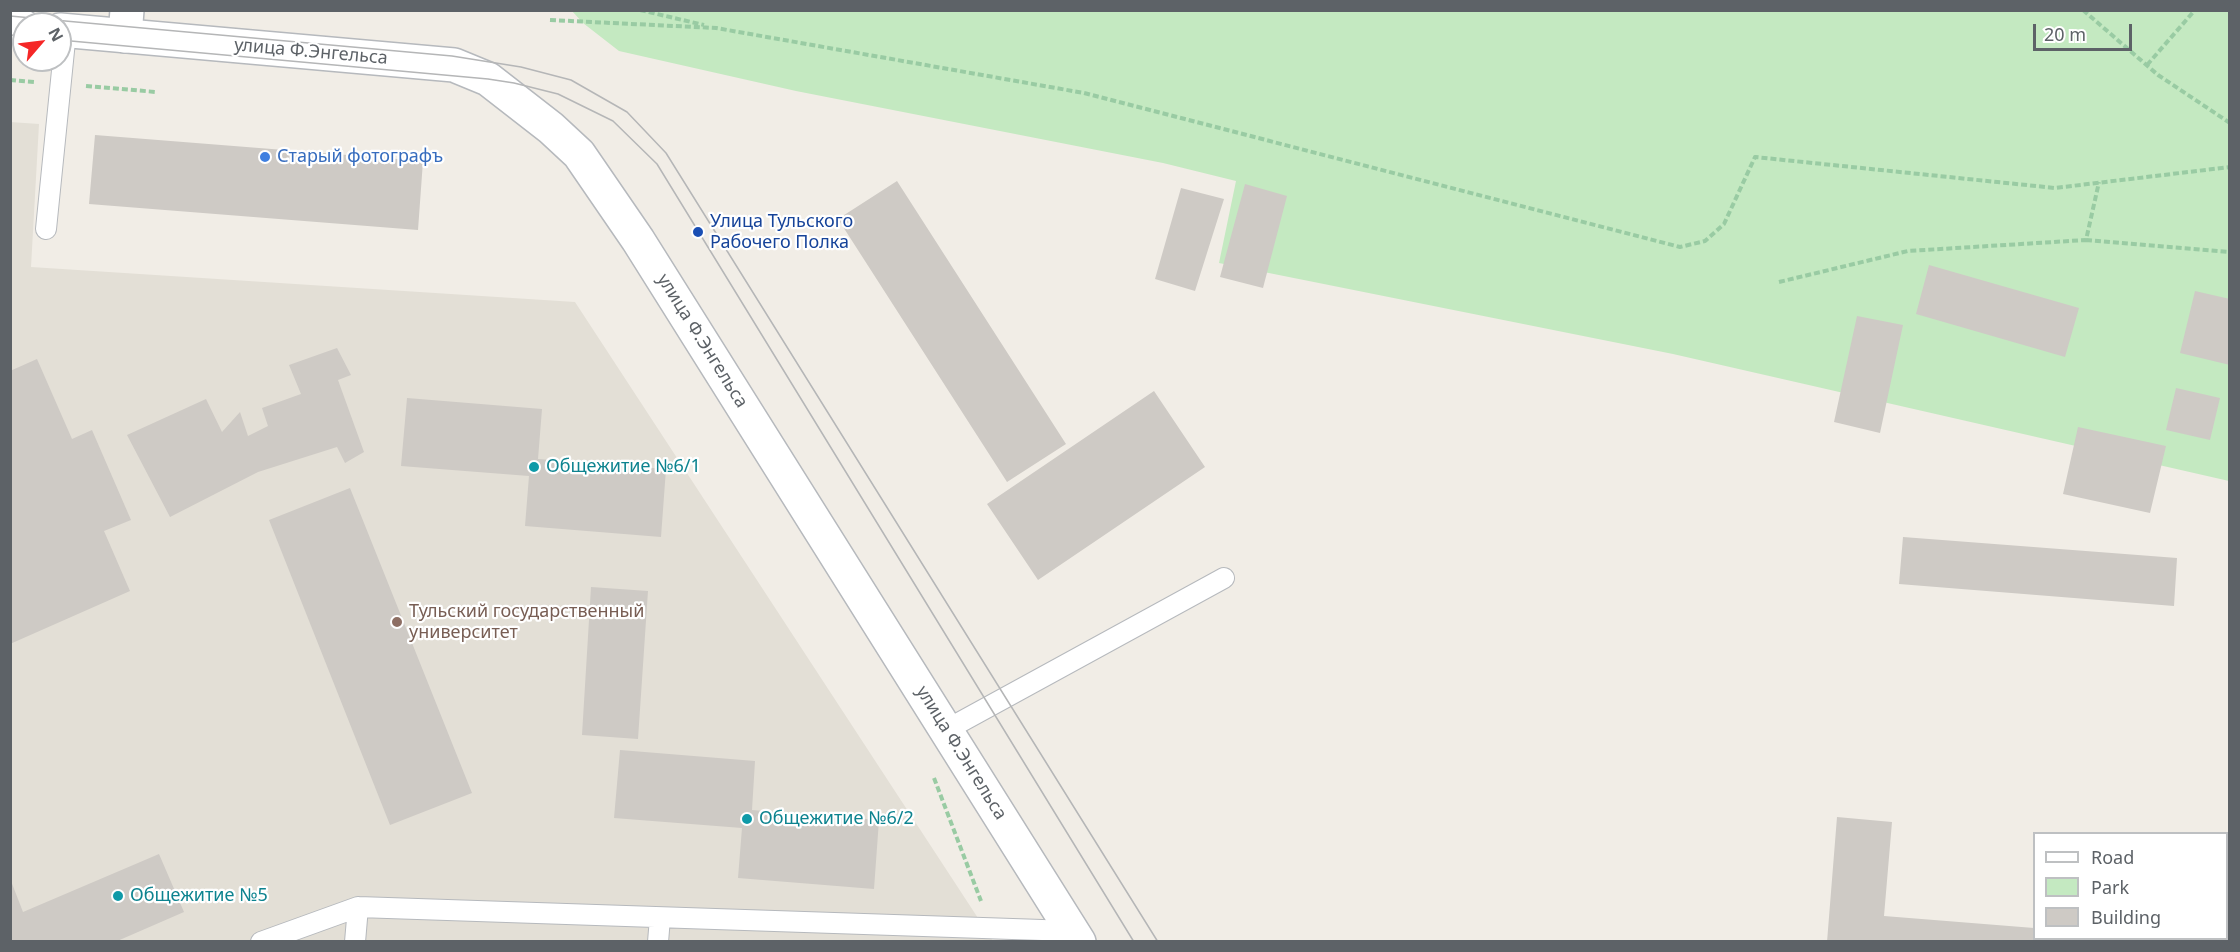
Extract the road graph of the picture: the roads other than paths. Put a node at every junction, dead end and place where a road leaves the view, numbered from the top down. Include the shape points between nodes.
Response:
1 (126, 23) edge
2 (72, 29) edge
3 (59, 72) edge
4 (46, 230) dead end
5 (1224, 578) dead end
6 (946, 730) junction
7 (358, 907) junction
8 (660, 918) junction
9 (878, 933) edge
10 (1076, 936) edge
11 (261, 942) edge
12 (356, 942) edge
13 (658, 942) edge

1 - 2 street, улица Ф.Энгельса
1 - 6 street, улица Ф.Энгельса via 454,65 488,79 551,129 579,154 638,240
3 - 4 lane
5 - 6 lane
6 - 10 street, улица Ф.Энгельса
7 - 8 lane
7 - 11 lane
7 - 12 lane
8 - 9 lane
8 - 13 lane
9 - 10 lane via 992,929

